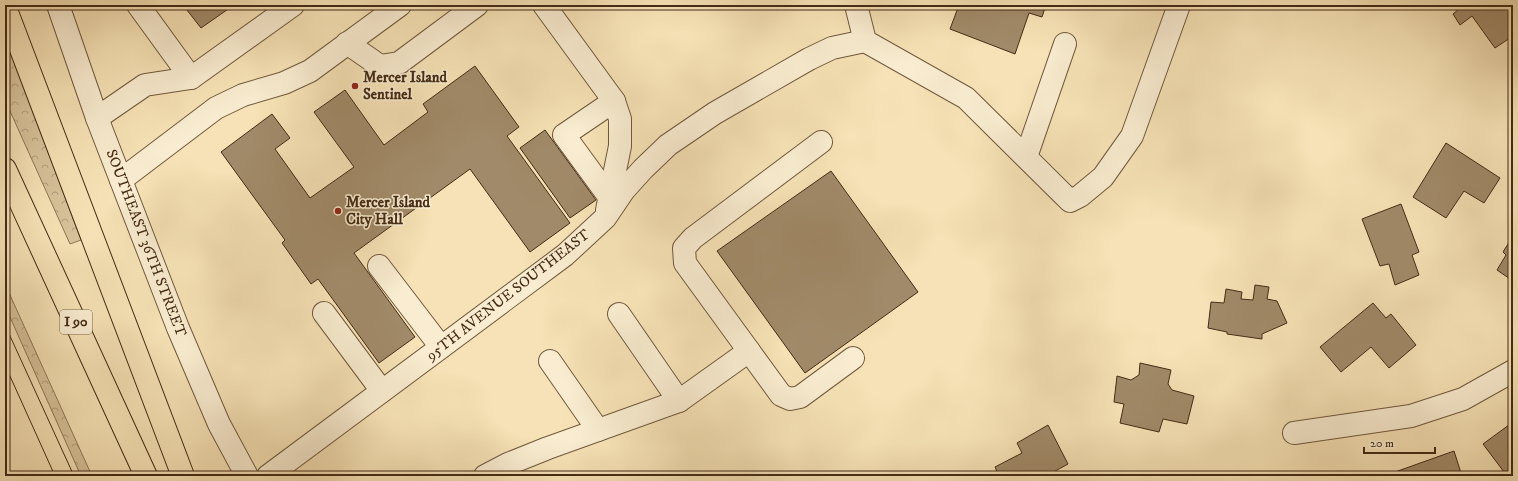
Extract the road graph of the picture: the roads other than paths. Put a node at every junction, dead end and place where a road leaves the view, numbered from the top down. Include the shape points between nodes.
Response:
1 (58, 5) edge
2 (138, 5) edge
3 (293, 5) edge
4 (400, 5) edge
5 (477, 5) edge
6 (544, 5) edge
7 (856, 5) edge
8 (1179, 5) edge
9 (5, 7) edge
10 (865, 41) junction
11 (347, 43) junction
12 (1065, 44) dead end
13 (191, 78) junction
14 (614, 101) junction
15 (97, 118) junction
16 (821, 142) dead end
17 (1026, 157) junction
18 (5, 168) edge
19 (121, 180) junction
20 (607, 208) junction
21 (379, 266) dead end
22 (324, 313) dead end
23 (619, 314) dead end
24 (441, 347) junction
25 (749, 351) junction
26 (853, 358) dead end
27 (550, 361) dead end
28 (1513, 371) edge
29 (382, 391) junction
30 (679, 401) junction
31 (598, 430) junction
32 (1294, 433) dead end
33 (146, 476) edge
34 (183, 476) edge
35 (247, 476) edge
36 (268, 476) edge
37 (486, 476) edge

1 - 15 street, SOUTHEAST 36TH STREET
2 - 13 street
3 - 13 street
4 - 11 street
5 - 11 street via 399,63 380,66
6 - 14 street
7 - 10 street
8 - 17 street via 1132,136 1103,177 1070,201
9 - 34 highway
10 - 17 street via 966,98
10 - 20 street, 95TH AVENUE SOUTHEAST via 832,48 809,59 715,113 668,145
11 - 19 street via 310,70 284,83 243,95 216,108
12 - 17 street
13 - 15 street via 145,85
14 - 20 street via 620,119 620,146
14 - 20 street via 564,135
15 - 19 street, SOUTHEAST 36TH STREET
16 - 25 street via 693,238 684,248 685,263
18 - 33 highway, I 90
19 - 35 street, SOUTHEAST 36TH STREET via 178,328 219,424
20 - 24 street, 95TH AVENUE SOUTHEAST via 565,255
21 - 24 street
22 - 29 street
23 - 30 street
24 - 29 street, 95TH AVENUE SOUTHEAST
25 - 26 street via 781,394 790,399 800,397
25 - 30 street
27 - 31 street
28 - 32 street via 1463,399 1410,416
29 - 36 street, 95TH AVENUE SOUTHEAST
30 - 31 street
31 - 37 street via 508,464

